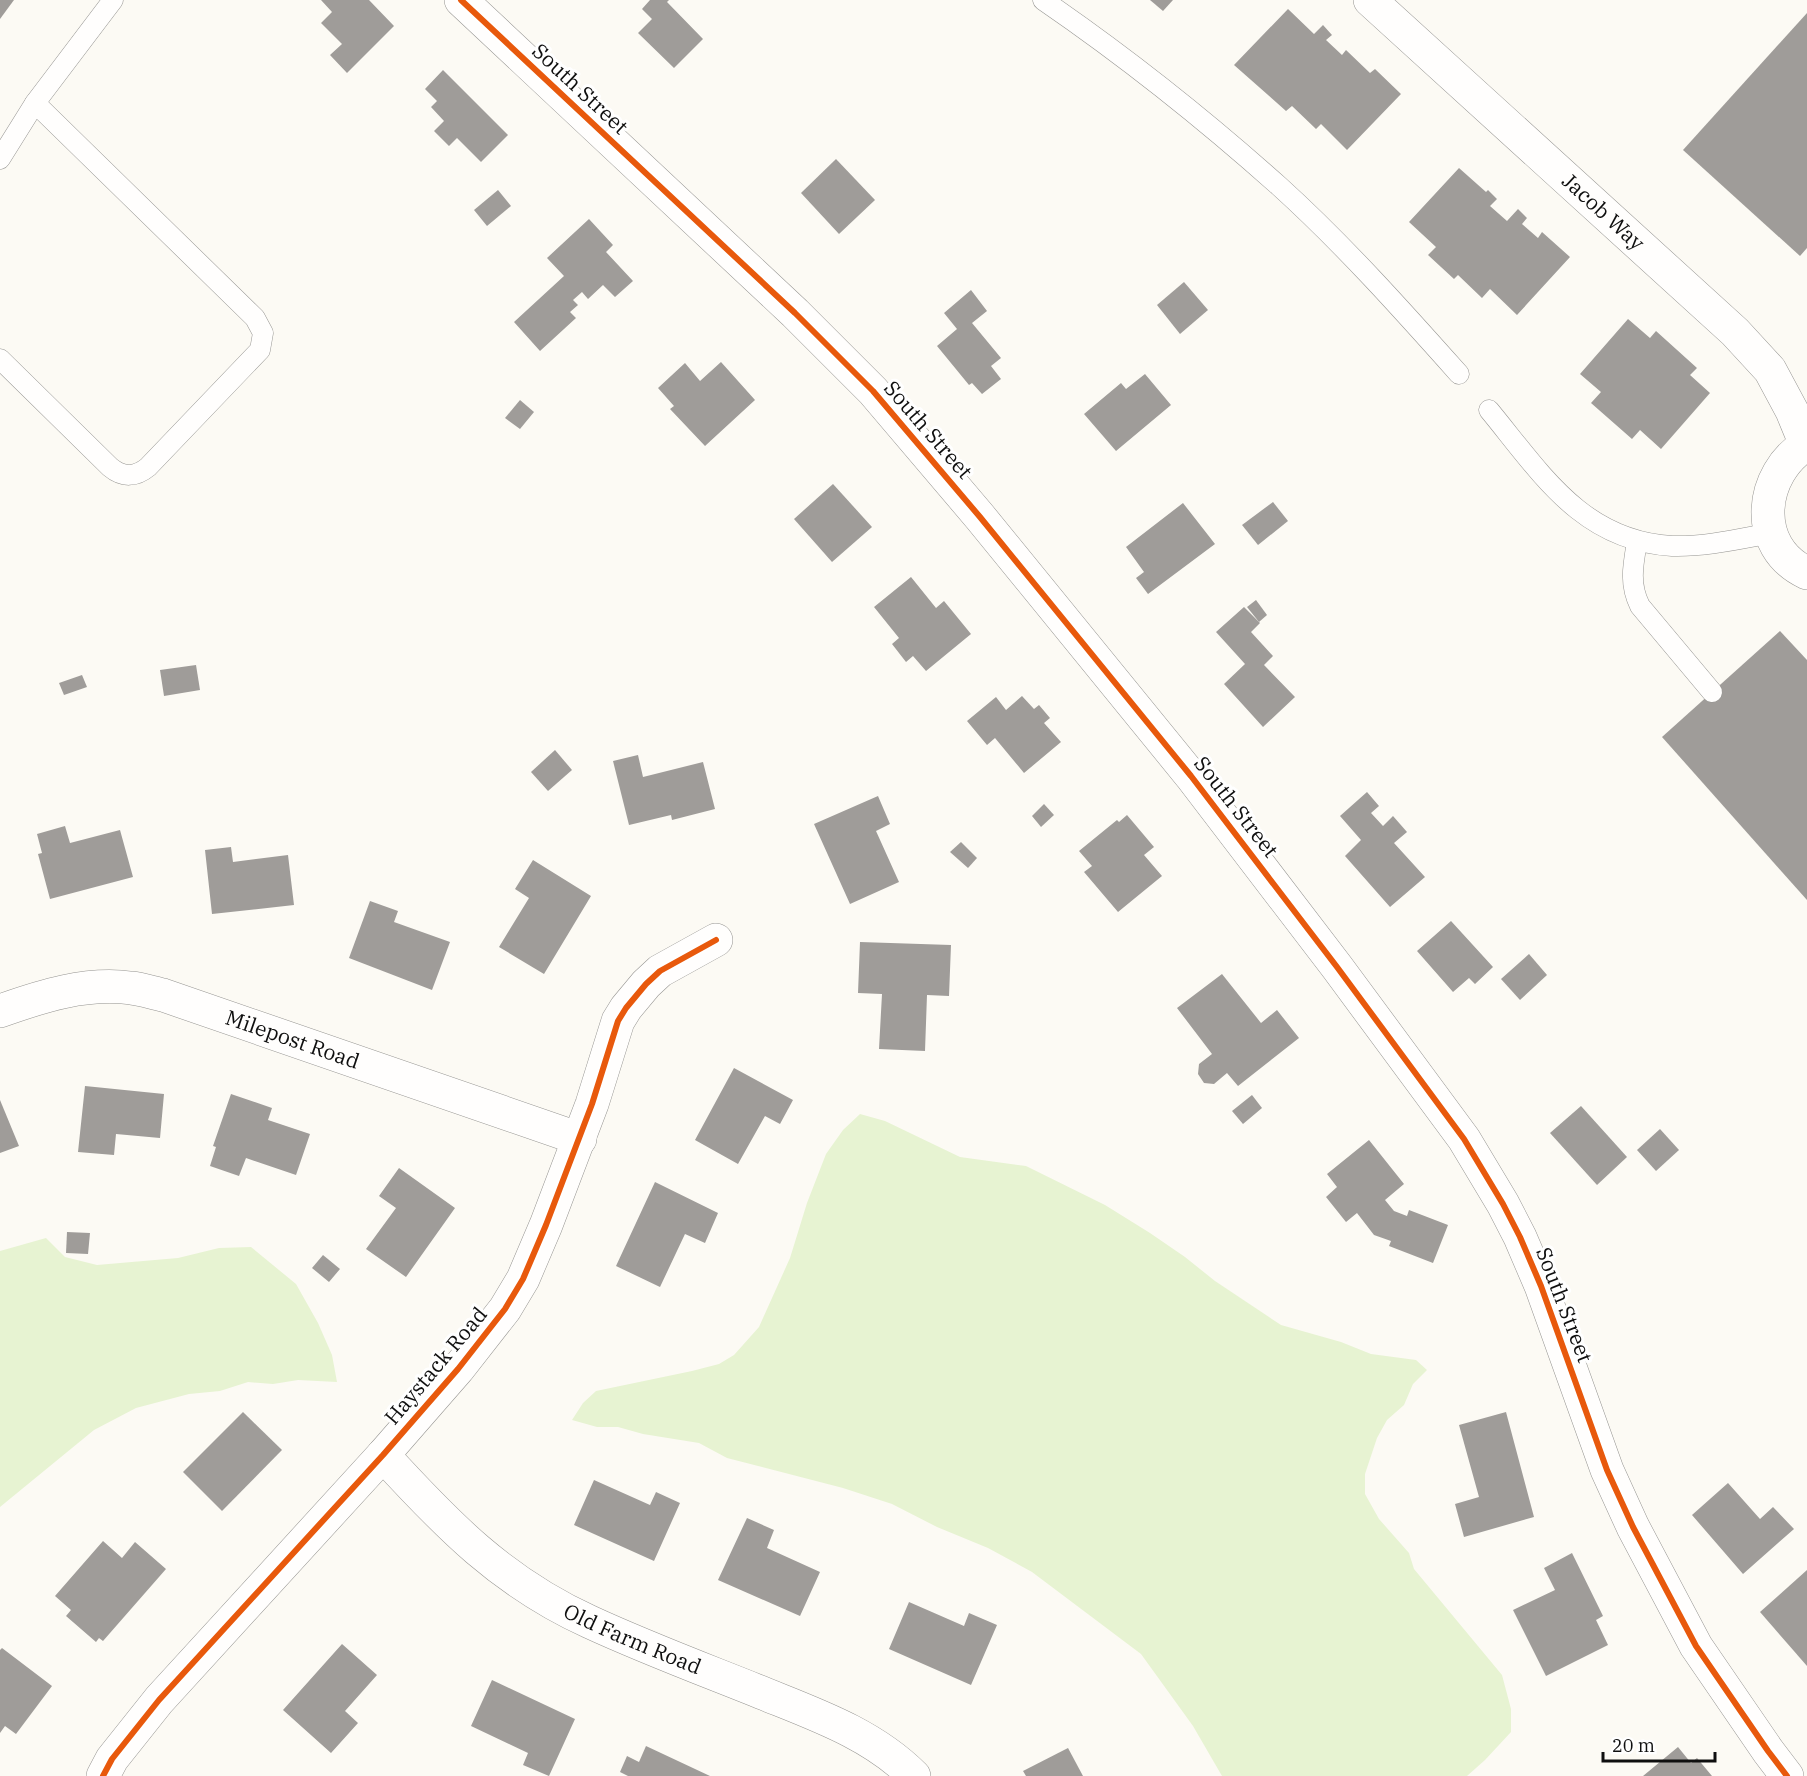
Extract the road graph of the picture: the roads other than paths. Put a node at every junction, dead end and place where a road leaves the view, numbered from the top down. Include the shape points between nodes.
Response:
1 (113, 0) edge
2 (461, 0) edge
3 (1043, 0) edge
4 (1370, 0) edge
5 (35, 103) junction
6 (0, 159) edge
7 (0, 359) edge
8 (1459, 374) dead end
9 (1488, 410) dead end
10 (1807, 445) edge
11 (1772, 534) junction
12 (1636, 542) junction
13 (1807, 573) edge
14 (1712, 692) dead end
15 (716, 940) dead end
16 (0, 1011) edge
17 (580, 1139) junction
18 (383, 1455) junction
19 (103, 1776) edge
20 (914, 1776) edge
21 (1787, 1776) edge

1 - 5 lane
2 - 21 street, South Street via 873,391 1191,776 1365,1004 1483,1167 1541,1286 1607,1470 1633,1527 1696,1646
3 - 8 lane via 1136,65 1280,187
4 - 10 street, Jacob Way via 1758,355 1778,383
5 - 6 lane
5 - 7 lane via 255,318 262,328 263,340 256,355 195,419 148,467 132,475 120,474 110,467
9 - 12 lane via 1578,511 1595,524
10 - 11 street via 1780,467 1771,488 1767,511
11 - 12 lane via 1698,545
11 - 13 street via 1784,555
12 - 14 lane via 1632,581 1640,606
15 - 17 street, Haystack Road via 660,971 626,1008 618,1021
16 - 17 street, Milepost Road via 68,990 131,988 163,995
17 - 18 street, Haystack Road via 523,1279 505,1309
18 - 19 street, Haystack Road via 159,1700
18 - 20 street, Old Farm Road via 451,1527 513,1579 547,1601 847,1729 885,1750

